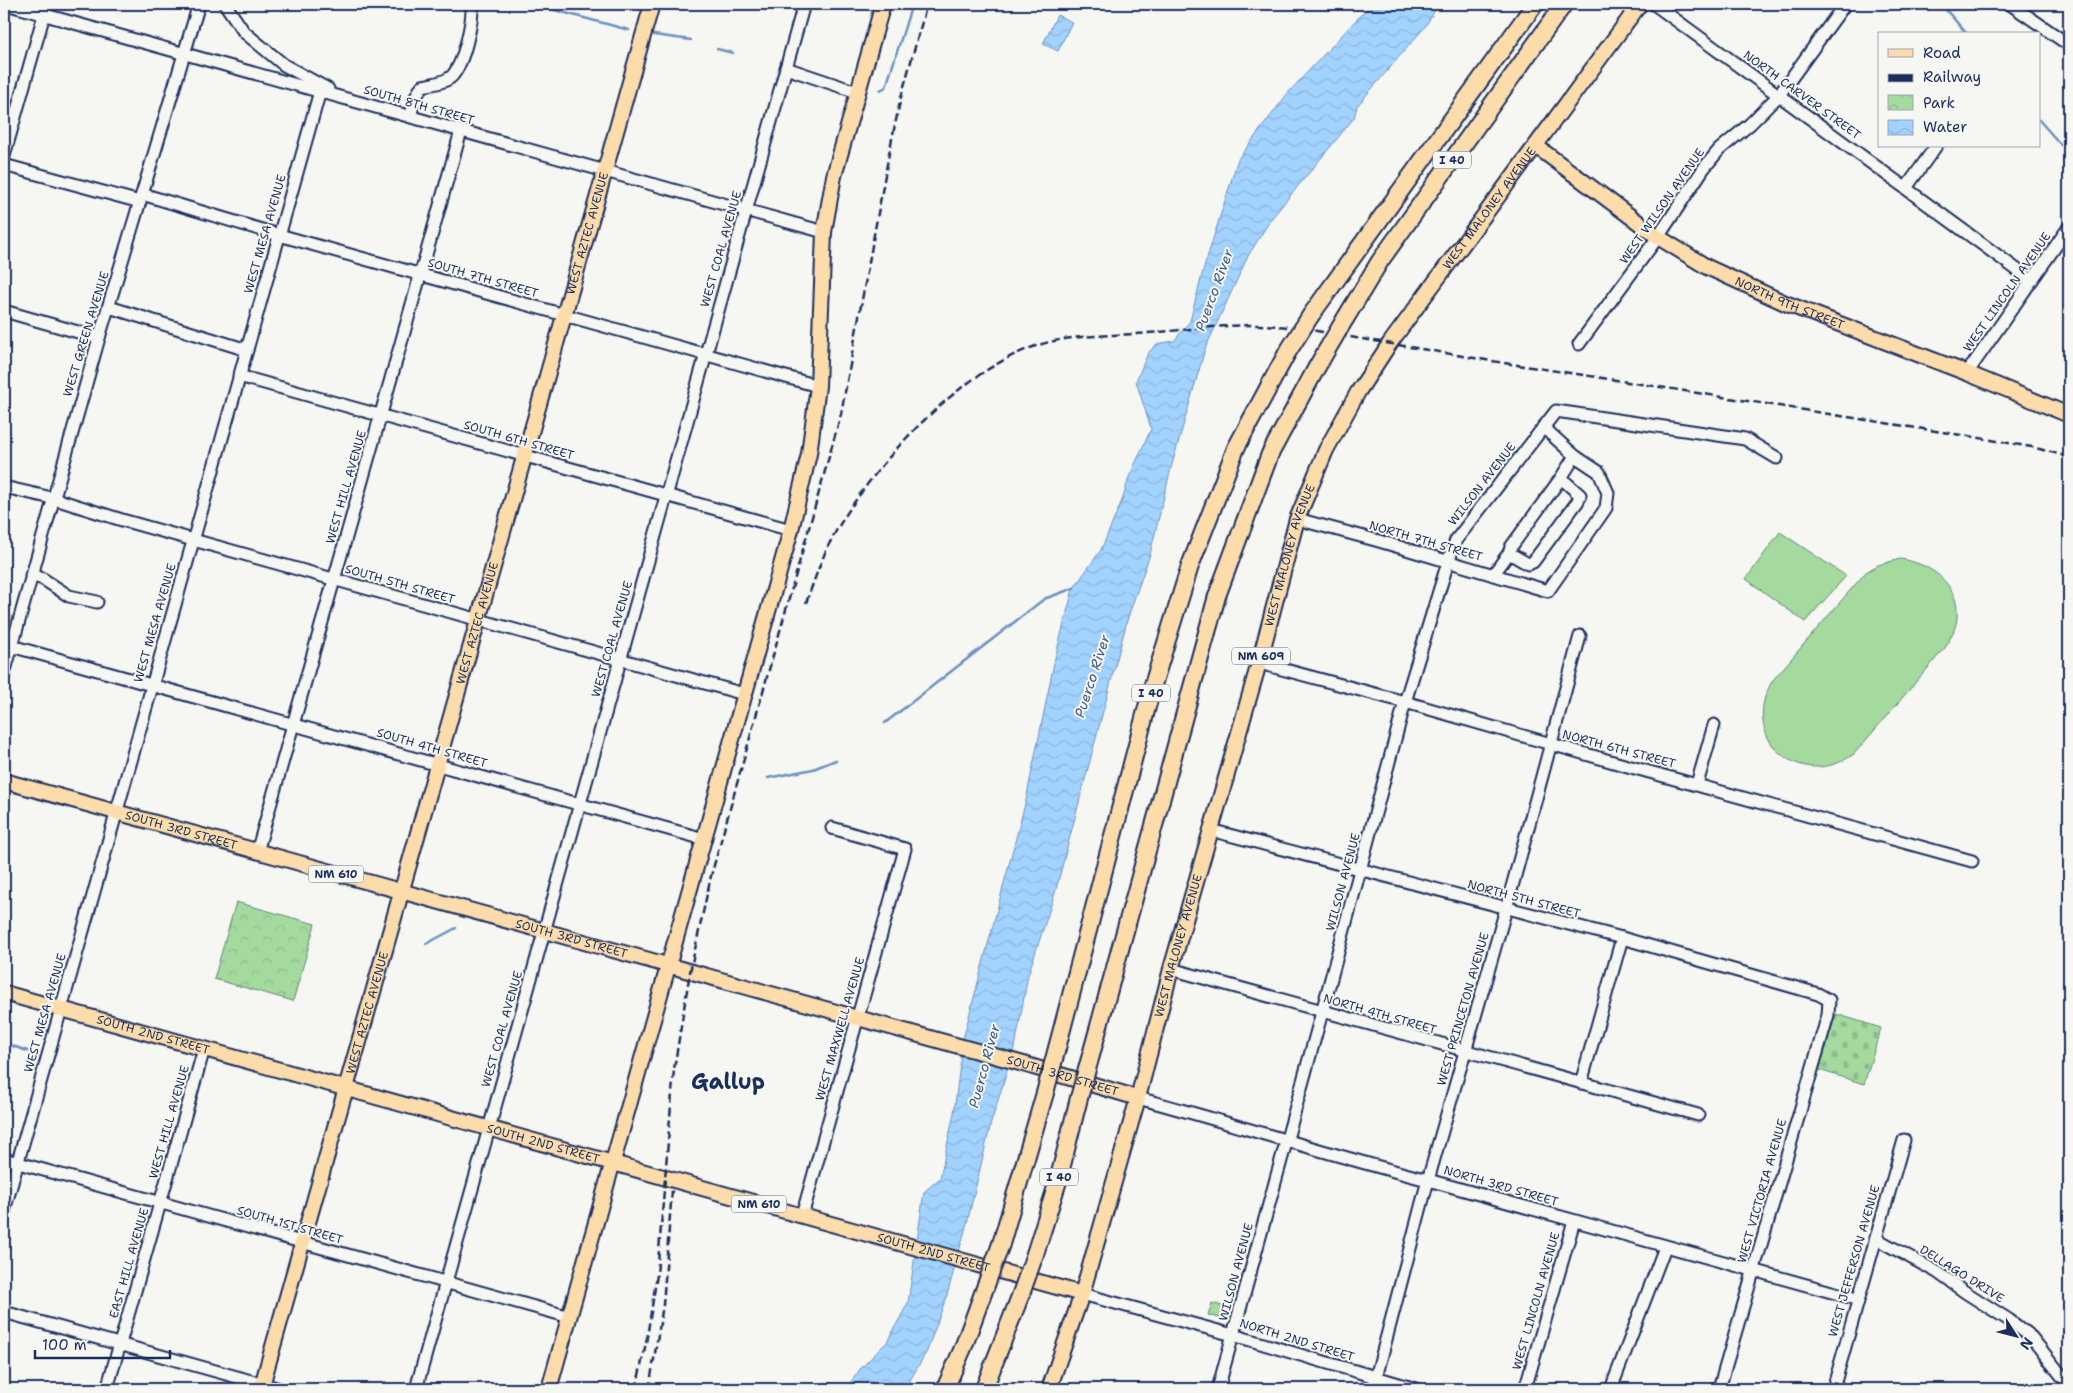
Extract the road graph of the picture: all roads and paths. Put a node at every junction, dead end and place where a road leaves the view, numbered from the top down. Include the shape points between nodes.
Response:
1 (6, 4) edge
2 (199, 4) edge
3 (226, 4) edge
4 (472, 4) edge
5 (652, 4) edge
6 (804, 4) edge
7 (883, 4) edge
8 (1522, 4) edge
9 (1535, 4) edge
10 (1564, 4) edge
11 (1569, 4) edge
12 (1640, 4) edge
13 (1654, 4) edge
14 (1845, 4) edge
15 (2010, 4) edge
16 (45, 9) edge
17 (1539, 38) junction
18 (2069, 45) edge
19 (183, 53) junction
20 (786, 68) junction
21 (320, 91) junction
22 (857, 92) junction
23 (1780, 95) junction
24 (346, 99) junction
25 (411, 117) junction
26 (461, 131) junction
27 (1435, 142) junction
28 (1536, 146) junction
29 (1935, 148) edge
30 (4, 156) edge
31 (4, 165) edge
32 (605, 171) junction
33 (1906, 188) junction
34 (141, 198) junction
35 (746, 211) junction
36 (2069, 228) edge
37 (824, 232) junction
38 (279, 235) junction
39 (1658, 237) junction
40 (420, 274) junction
41 (2031, 280) junction
42 (109, 306) junction
43 (4, 311) edge
44 (564, 315) junction
45 (99, 338) junction
46 (1579, 344) dead end
47 (247, 350) junction
48 (706, 354) junction
49 (1967, 373) junction
50 (239, 376) junction
51 (818, 386) junction
52 (2069, 415) edge
53 (380, 416) junction
54 (1543, 427) junction
55 (524, 456) junction
56 (1575, 456) junction
57 (1777, 458) dead end
58 (1561, 478) junction
59 (4, 486) edge
60 (667, 496) junction
61 (52, 498) junction
62 (1297, 519) junction
63 (791, 530) junction
64 (193, 540) junction
65 (1509, 553) junction
66 (1448, 562) junction
67 (32, 575) junction
68 (1493, 575) junction
69 (334, 580) junction
70 (97, 602) dead end
71 (478, 620) junction
72 (1580, 636) dead end
73 (8, 644) edge
74 (622, 659) junction
75 (1259, 663) junction
76 (4, 674) edge
77 (152, 685) junction
78 (744, 694) junction
79 (1405, 702) junction
80 (293, 724) junction
81 (1714, 725) dead end
82 (1552, 745) junction
83 (437, 764) junction
84 (4, 781) edge
85 (1697, 784) junction
86 (580, 804) junction
87 (116, 812) junction
88 (832, 828) dead end
89 (1210, 830) junction
90 (704, 839) junction
91 (258, 852) junction
92 (1972, 861) dead end
93 (1361, 870) junction
94 (401, 892) junction
95 (1506, 909) junction
96 (544, 930) junction
97 (1622, 938) junction
98 (668, 966) junction
99 (1171, 969) junction
100 (4, 993) edge
101 (1829, 1000) joint
102 (61, 1009) junction
103 (1322, 1012) junction
104 (857, 1019) junction
105 (204, 1049) junction
106 (1466, 1052) junction
107 (1581, 1083) junction
108 (346, 1088) junction
109 (1138, 1098) junction
110 (1698, 1115) dead end
111 (489, 1128) junction
112 (1904, 1140) dead end
113 (1285, 1141) junction
114 (4, 1159) edge
115 (17, 1163) junction
116 (612, 1163) junction
117 (1428, 1180) junction
118 (160, 1203) junction
119 (4, 1211) edge
120 (802, 1216) junction
121 (1574, 1221) junction
122 (1875, 1238) junction
123 (302, 1242) junction
124 (1665, 1247) junction
125 (1753, 1271) junction
126 (445, 1282) junction
127 (1082, 1294) junction
128 (1857, 1299) junction
129 (4, 1312) edge
130 (570, 1317) junction
131 (1233, 1335) junction
132 (120, 1345) junction
133 (1375, 1384) edge
134 (2069, 1385) edge
135 (261, 1387) edge
136 (107, 1389) edge
137 (280, 1389) edge
138 (416, 1389) edge
139 (549, 1389) edge
140 (945, 1389) edge
141 (984, 1389) edge
142 (1050, 1389) edge
143 (1218, 1389) edge
144 (1416, 1389) edge
145 (1525, 1389) edge
146 (1611, 1389) edge
147 (1720, 1389) edge
148 (1833, 1389) edge

1 - 16 street, SOUTH 8TH STREET
2 - 19 street, WEST GREEN AVENUE
3 - 24 street via 244,32 284,65
4 - 25 street via 460,61 452,76 422,86 413,102
5 - 32 main road, WEST AZTEC AVENUE
6 - 20 street, WEST COAL AVENUE
7 - 22 main road
8 - 27 highway
9 - 27 highway, I 40
10 - 17 highway, I 40
11 - 17 highway
12 - 28 main road, WEST MALONEY AVENUE / NM 609
13 - 23 street, NORTH CARVER STREET
14 - 23 street, WEST WILSON AVENUE
15 - 18 street
16 - 19 street, SOUTH 8TH STREET
16 - 30 street
17 - 141 highway, I 40, bridge via 1380,261 1344,319 1270,454 1217,596 1058,1181 1021,1294
19 - 21 street, SOUTH 8TH STREET
19 - 34 street, WEST GREEN AVENUE
20 - 22 street
20 - 35 street, WEST COAL AVENUE
21 - 24 street, SOUTH 8TH STREET
21 - 38 street, WEST MESA AVENUE
22 - 37 main road via 834,176
23 - 33 street, NORTH CARVER STREET
23 - 39 street, WEST WILSON AVENUE via 1719,150
24 - 25 street, SOUTH 8TH STREET
25 - 26 street, SOUTH 8TH STREET
26 - 32 street, SOUTH 8TH STREET
26 - 40 street, WEST HILL AVENUE
27 - 140 highway, I 40, bridge via 1286,353 1236,448 1190,566 1152,688 1045,1093 1001,1244
28 - 39 main road, NORTH 9TH STREET
28 - 62 main road, WEST MALONEY AVENUE / NM 609 via 1390,343 1358,392 1326,450
29 - 33 street
31 - 34 street, SOUTH 7TH STREET
32 - 35 street, SOUTH 8TH STREET
32 - 44 main road, WEST AZTEC AVENUE
33 - 41 street, NORTH CARVER STREET
34 - 38 street, SOUTH 7TH STREET
34 - 42 street, WEST GREEN AVENUE
35 - 37 street, SOUTH 8TH STREET
35 - 48 street, WEST COAL AVENUE
36 - 41 street, WEST LINCOLN AVENUE
37 - 51 main road
38 - 40 street, SOUTH 7TH STREET
38 - 47 street, WEST MESA AVENUE
39 - 46 street, WEST WILSON AVENUE
39 - 49 main road, NORTH 9TH STREET via 1707,267 1785,303
40 - 44 street, SOUTH 7TH STREET
40 - 53 street, WEST HILL AVENUE
41 - 49 street, WEST LINCOLN AVENUE
42 - 45 street, WEST GREEN AVENUE
42 - 47 street
43 - 45 street
44 - 48 street, SOUTH 7TH STREET
44 - 55 main road, WEST AZTEC AVENUE
45 - 61 street, WEST GREEN AVENUE
47 - 50 street, WEST MESA AVENUE
48 - 51 street, SOUTH 7TH STREET
48 - 60 street, WEST COAL AVENUE
49 - 52 main road, NORTH 9TH STREET
50 - 53 street, SOUTH 6TH STREET
50 - 64 street, WEST MESA AVENUE
51 - 63 main road via 809,454
53 - 55 street, SOUTH 6TH STREET
53 - 69 street, WEST HILL AVENUE
54 - 56 street
54 - 57 street, WILSON AVENUE via 1556,411 1744,439
54 - 66 street, WILSON AVENUE via 1456,540
55 - 60 street, SOUTH 6TH STREET
55 - 71 main road, WEST AZTEC AVENUE
56 - 58 street
56 - 68 street, NORTH 7TH STREET via 1599,472 1608,493 1606,508 1593,528 1548,590
58 - 65 street via 1510,547
58 - 65 street via 1580,495 1578,501 1533,562 1528,564
59 - 61 street
60 - 63 street, SOUTH 6TH STREET
60 - 74 street, WEST COAL AVENUE
61 - 64 street
61 - 67 street, WEST GREEN AVENUE
62 - 66 street, NORTH 7TH STREET
62 - 75 main road, WEST MALONEY AVENUE / NM 609
63 - 78 main road
64 - 69 street, SOUTH 5TH STREET
64 - 77 street, WEST MESA AVENUE
65 - 68 street
66 - 68 street, NORTH 7TH STREET
66 - 79 street, WILSON AVENUE
67 - 70 street via 43,578 69,596
67 - 73 street, WEST GREEN AVENUE
69 - 71 street, SOUTH 5TH STREET
69 - 80 street, WEST HILL AVENUE
71 - 74 street, SOUTH 5TH STREET
71 - 83 main road, WEST AZTEC AVENUE
72 - 82 street, WEST PRINCETON AVENUE
73 - 76 street, WEST GREEN AVENUE
73 - 77 street
74 - 78 street, SOUTH 5TH STREET
74 - 86 street, WEST COAL AVENUE
75 - 79 street, NORTH 6TH STREET
75 - 89 main road, WEST MALONEY AVENUE / NM 609
77 - 80 street, SOUTH 4TH STREET
77 - 87 street, WEST MESA AVENUE
78 - 90 main road
79 - 82 street, NORTH 6TH STREET
79 - 93 street, WILSON AVENUE
80 - 83 street, SOUTH 4TH STREET
80 - 91 street, WEST HILL AVENUE
81 - 85 street
82 - 85 street, NORTH 6TH STREET
82 - 95 street, WEST PRINCETON AVENUE
83 - 86 street, SOUTH 4TH STREET
83 - 94 main road, WEST AZTEC AVENUE
84 - 87 main road, SOUTH 3RD STREET / NM 610
85 - 92 street, NORTH 6TH STREET
86 - 90 street, SOUTH 4TH STREET
86 - 96 street, WEST COAL AVENUE
87 - 91 main road, SOUTH 3RD STREET / NM 610
87 - 102 street, WEST MESA AVENUE
88 - 104 street, WEST MAXWELL AVENUE via 905,850
89 - 93 street, NORTH 5TH STREET
89 - 99 main road, WEST MALONEY AVENUE / NM 609
90 - 98 main road
91 - 94 main road, SOUTH 3RD STREET / NM 610
93 - 95 street, NORTH 5TH STREET
93 - 103 street, WILSON AVENUE
94 - 96 main road, SOUTH 3RD STREET / NM 610
94 - 108 main road, WEST AZTEC AVENUE
95 - 97 street, NORTH 5TH STREET
95 - 106 street, WEST PRINCETON AVENUE
96 - 98 main road, SOUTH 3RD STREET / NM 610
96 - 111 street, WEST COAL AVENUE
97 - 101 street, NORTH 5TH STREET via 1818,994
97 - 107 street
98 - 104 main road, SOUTH 3RD STREET / NM 610
98 - 116 main road
99 - 103 street, NORTH 4TH STREET
99 - 109 main road, WEST MALONEY AVENUE / NM 609
100 - 102 main road, SOUTH 2ND STREET / NM 610
101 - 125 street, WEST VICTORIA AVENUE via 1828,1014
102 - 105 main road, SOUTH 2ND STREET / NM 610
102 - 115 street, WEST MESA AVENUE
103 - 106 street, NORTH 4TH STREET
103 - 113 street, WILSON AVENUE
104 - 109 main road, SOUTH 3RD STREET / NM 610
104 - 120 street, WEST MAXWELL AVENUE
105 - 108 main road, SOUTH 2ND STREET / NM 610
105 - 118 street, WEST HILL AVENUE
106 - 107 street, NORTH 4TH STREET
106 - 117 street, WEST PRINCETON AVENUE
107 - 110 street, NORTH 4TH STREET
108 - 111 main road, SOUTH 2ND STREET / NM 610
108 - 123 main road, WEST AZTEC AVENUE
109 - 113 street, NORTH 3RD STREET
109 - 127 main road, WEST MALONEY AVENUE / NM 609
111 - 116 main road, SOUTH 2ND STREET / NM 610
111 - 126 street, WEST COAL AVENUE
112 - 122 street, WEST JEFFERSON AVENUE
113 - 117 street, NORTH 3RD STREET
113 - 131 street, WILSON AVENUE
114 - 115 street, SOUTH 1ST STREET
115 - 118 street, SOUTH 1ST STREET
115 - 119 street, WEST MESA AVENUE
116 - 120 main road, SOUTH 2ND STREET / NM 610
116 - 130 main road
117 - 121 street, NORTH 3RD STREET
117 - 133 street, WEST PRINCETON AVENUE
118 - 123 street, SOUTH 1ST STREET
118 - 132 street, EAST HILL AVENUE
120 - 127 main road, SOUTH 2ND STREET / NM 610
121 - 124 street, NORTH 3RD STREET
121 - 145 street, WEST LINCOLN AVENUE
122 - 128 street, WEST JEFFERSON AVENUE
122 - 134 street, DELLAGO DRIVE via 1937,1272 2009,1320 2031,1337
123 - 126 street, SOUTH 1ST STREET
123 - 135 main road, WEST AZTEC AVENUE
124 - 125 street, NORTH 3RD STREET
124 - 146 street
125 - 128 street, NORTH 3RD STREET
125 - 147 street, WEST VICTORIA AVENUE
126 - 130 street, SOUTH 1ST STREET
126 - 138 street, WEST COAL AVENUE
127 - 131 street, NORTH 2ND STREET
127 - 142 main road, WEST MALONEY AVENUE / NM 609
128 - 148 street, WEST JEFFERSON AVENUE
129 - 132 street
130 - 139 main road
131 - 133 street, NORTH 2ND STREET
131 - 143 street, WILSON AVENUE
132 - 135 street
132 - 136 street, EAST HILL AVENUE
133 - 144 street, NORTH 2ND STREET
135 - 137 street

